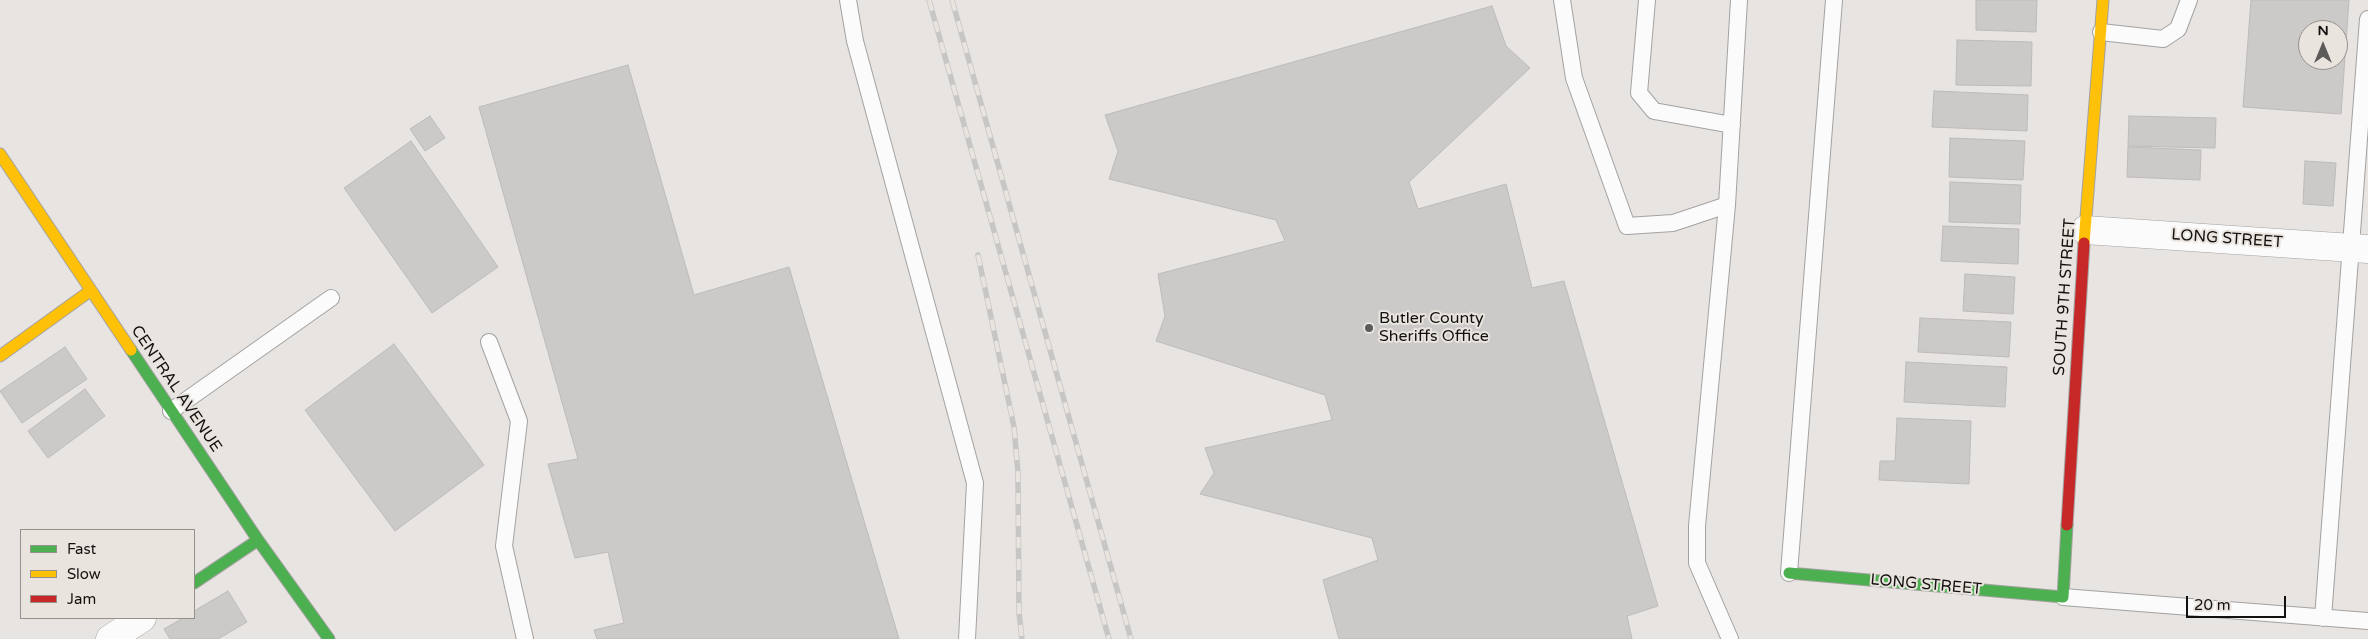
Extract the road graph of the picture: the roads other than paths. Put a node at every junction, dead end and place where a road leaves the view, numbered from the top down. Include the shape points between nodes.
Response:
1 (848, 0) edge
2 (1562, 0) edge
3 (1646, 0) edge
4 (1739, 0) edge
5 (1834, 0) edge
6 (2103, 0) edge
7 (2189, 0) edge
8 (2368, 19) edge
9 (2101, 32) junction
10 (1732, 125) junction
11 (0, 154) edge
12 (1727, 205) junction
13 (2086, 230) junction
14 (2359, 248) edge
15 (90, 291) junction
16 (331, 298) dead end
17 (489, 342) dead end
18 (0, 356) edge
19 (171, 411) junction
20 (258, 540) junction
21 (1789, 573) joint
22 (195, 582) edge
23 (2063, 597) junction
24 (2323, 618) junction
25 (140, 619) edge
26 (2368, 621) edge
27 (110, 639) edge
28 (329, 639) edge
29 (525, 639) edge
30 (967, 639) edge
31 (1730, 639) edge

1 - 30 lane via 854,41 975,483
2 - 12 lane via 1574,78 1627,226 1673,223
3 - 10 lane via 1638,94 1654,111
4 - 10 lane
5 - 21 lane
6 - 9 street, SOUTH 9TH STREET
7 - 9 lane via 2178,29 2163,39
8 - 14 lane
9 - 13 street, SOUTH 9TH STREET
10 - 12 lane
11 - 15 street, CENTRAL AVENUE
12 - 31 lane via 1696,526 1696,563
13 - 14 street, LONG STREET
13 - 23 street, SOUTH 9TH STREET
14 - 24 lane
15 - 18 street
15 - 19 street, CENTRAL AVENUE
16 - 19 lane
17 - 29 lane via 519,421 504,546
19 - 20 street, CENTRAL AVENUE
20 - 22 street
20 - 28 street, CENTRAL AVENUE
21 - 23 street, LONG STREET
23 - 24 lane
24 - 26 lane
25 - 27 street

